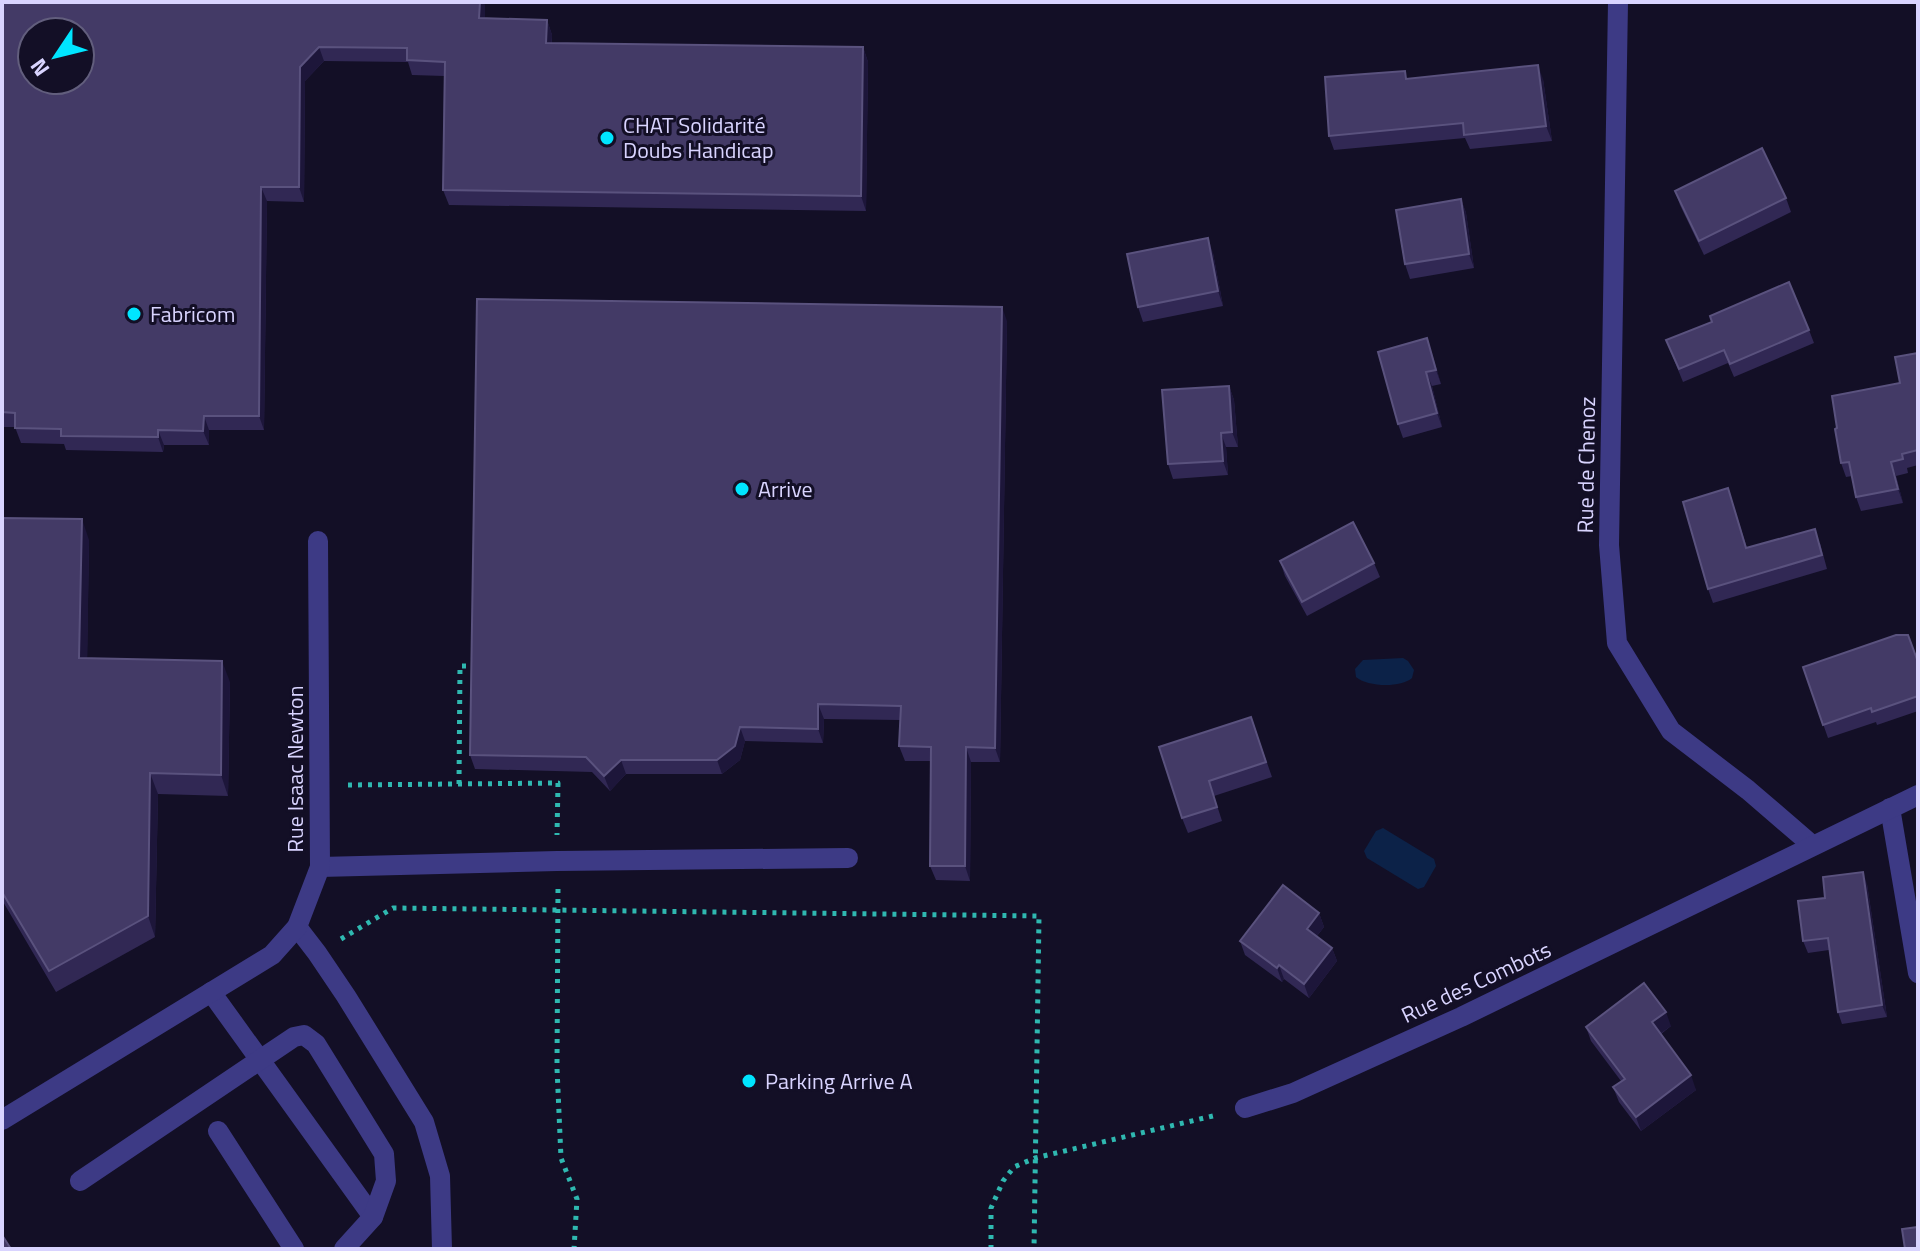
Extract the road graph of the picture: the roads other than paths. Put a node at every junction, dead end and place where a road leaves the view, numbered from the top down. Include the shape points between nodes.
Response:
1 (1618, 2) edge
2 (318, 541) dead end
3 (1918, 795) edge
4 (1890, 808) junction
5 (1812, 845) junction
6 (848, 858) dead end
7 (320, 867) junction
8 (297, 927) junction
9 (1918, 973) edge
10 (211, 992) junction
11 (262, 1060) junction
12 (1245, 1108) road end
13 (2, 1120) edge
14 (218, 1131) dead end
15 (80, 1181) dead end
16 (373, 1217) junction
17 (294, 1249) edge
18 (344, 1249) edge
19 (442, 1249) edge

1 - 5 street, Rue de Chenoz via 1609,545 1617,643 1671,731
2 - 7 street, Rue Isaac Newton
3 - 4 street, Rue des Combots
4 - 5 street, Rue des Combots
4 - 9 street
5 - 12 street, Rue des Combots via 1461,1017 1293,1093
6 - 7 street
7 - 8 street, Rue Isaac Newton
8 - 10 street, Rue Isaac Newton via 272,955
8 - 19 street via 424,1122 440,1176
10 - 11 street
10 - 13 street, Rue Isaac Newton
11 - 15 street
11 - 16 street
11 - 16 street via 294,1037 304,1035 316,1044 384,1154 386,1181
14 - 17 street
16 - 18 street

